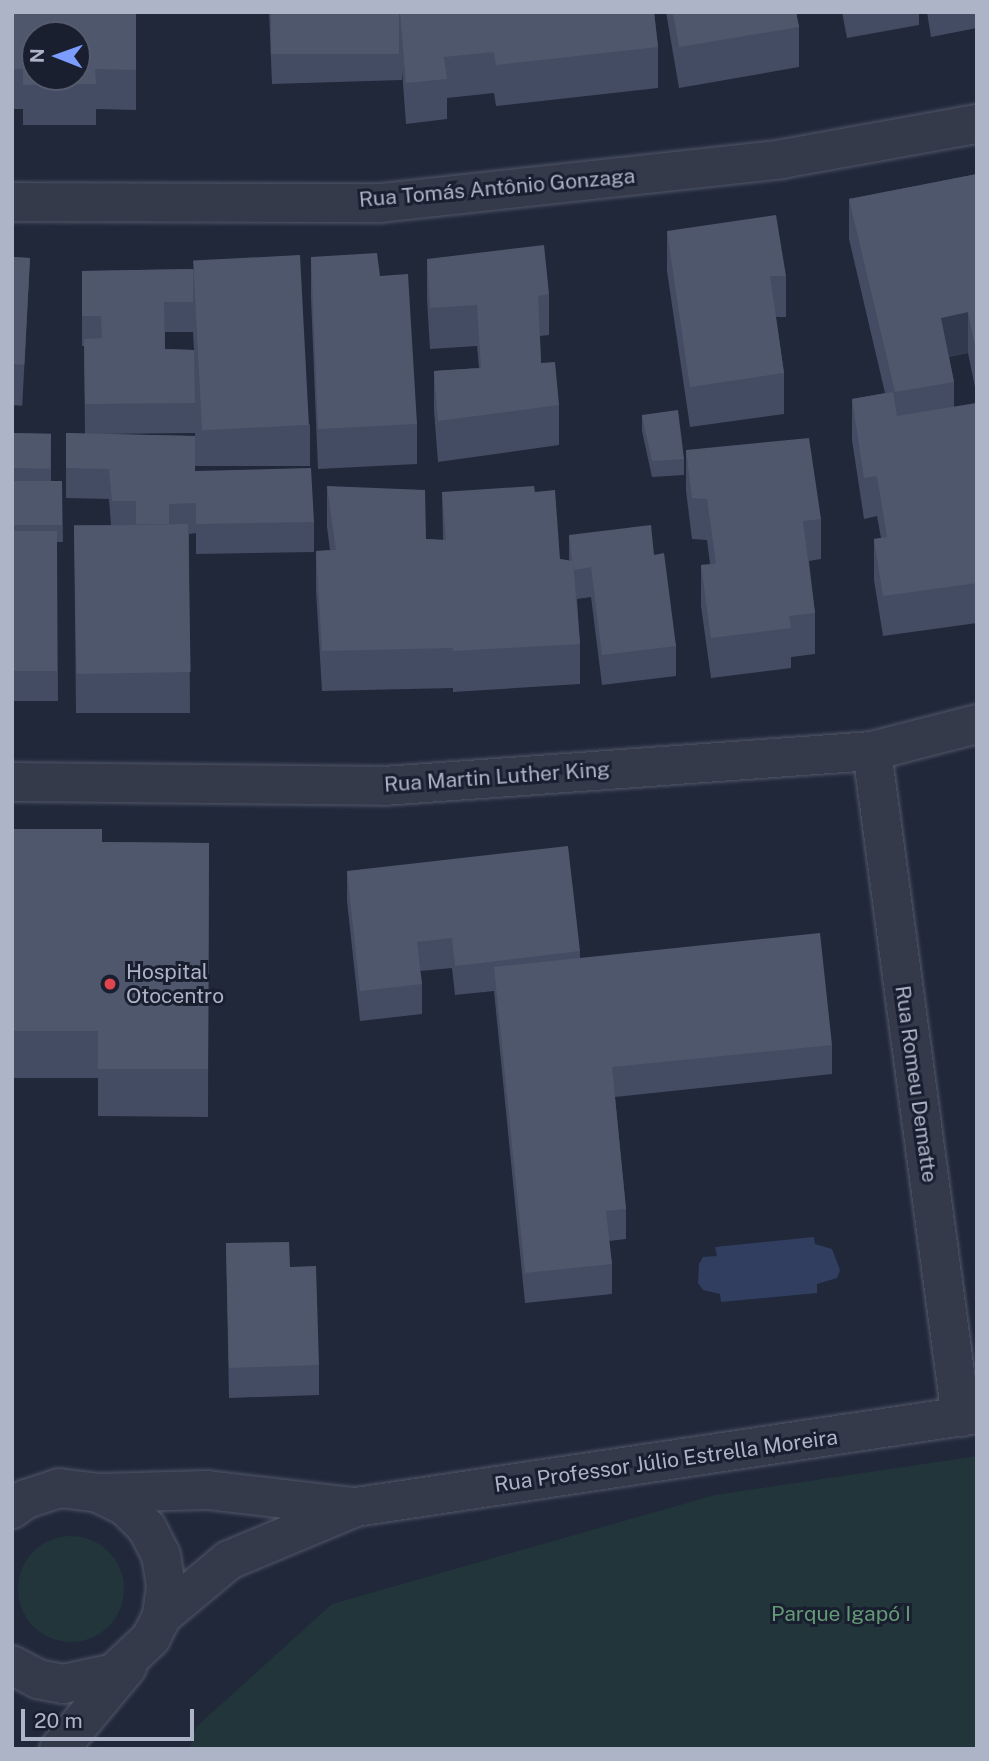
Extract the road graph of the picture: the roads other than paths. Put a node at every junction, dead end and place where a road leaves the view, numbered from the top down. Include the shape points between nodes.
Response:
1 (977, 124) edge
2 (12, 202) edge
3 (977, 724) edge
4 (872, 751) junction
5 (12, 782) edge
6 (969, 1415) edge
7 (98, 1493) junction
8 (17, 1502) edge
9 (356, 1507) junction
10 (162, 1616) junction
11 (135, 1658) junction
12 (12, 1665) edge
13 (59, 1749) edge

1 - 2 street, Rua Tomás Antônio Gonzaga via 782,159 380,203
3 - 4 street, Rua Martin Luther King
4 - 5 street, Rua Martin Luther King via 384,786
4 - 6 street, Rua Romeu Dematte
6 - 9 street, Rua Professor Júlio Estrella Moreira
7 - 8 street via 60,1488
7 - 9 street, Rua Professor Júlio Estrella Moreira via 207,1490
7 - 10 street via 125,1506 147,1528 166,1586
9 - 10 street, Rua Professor Júlio Estrella Moreira via 229,1560
10 - 11 street
11 - 12 street via 114,1673 63,1684 38,1679
11 - 13 street

